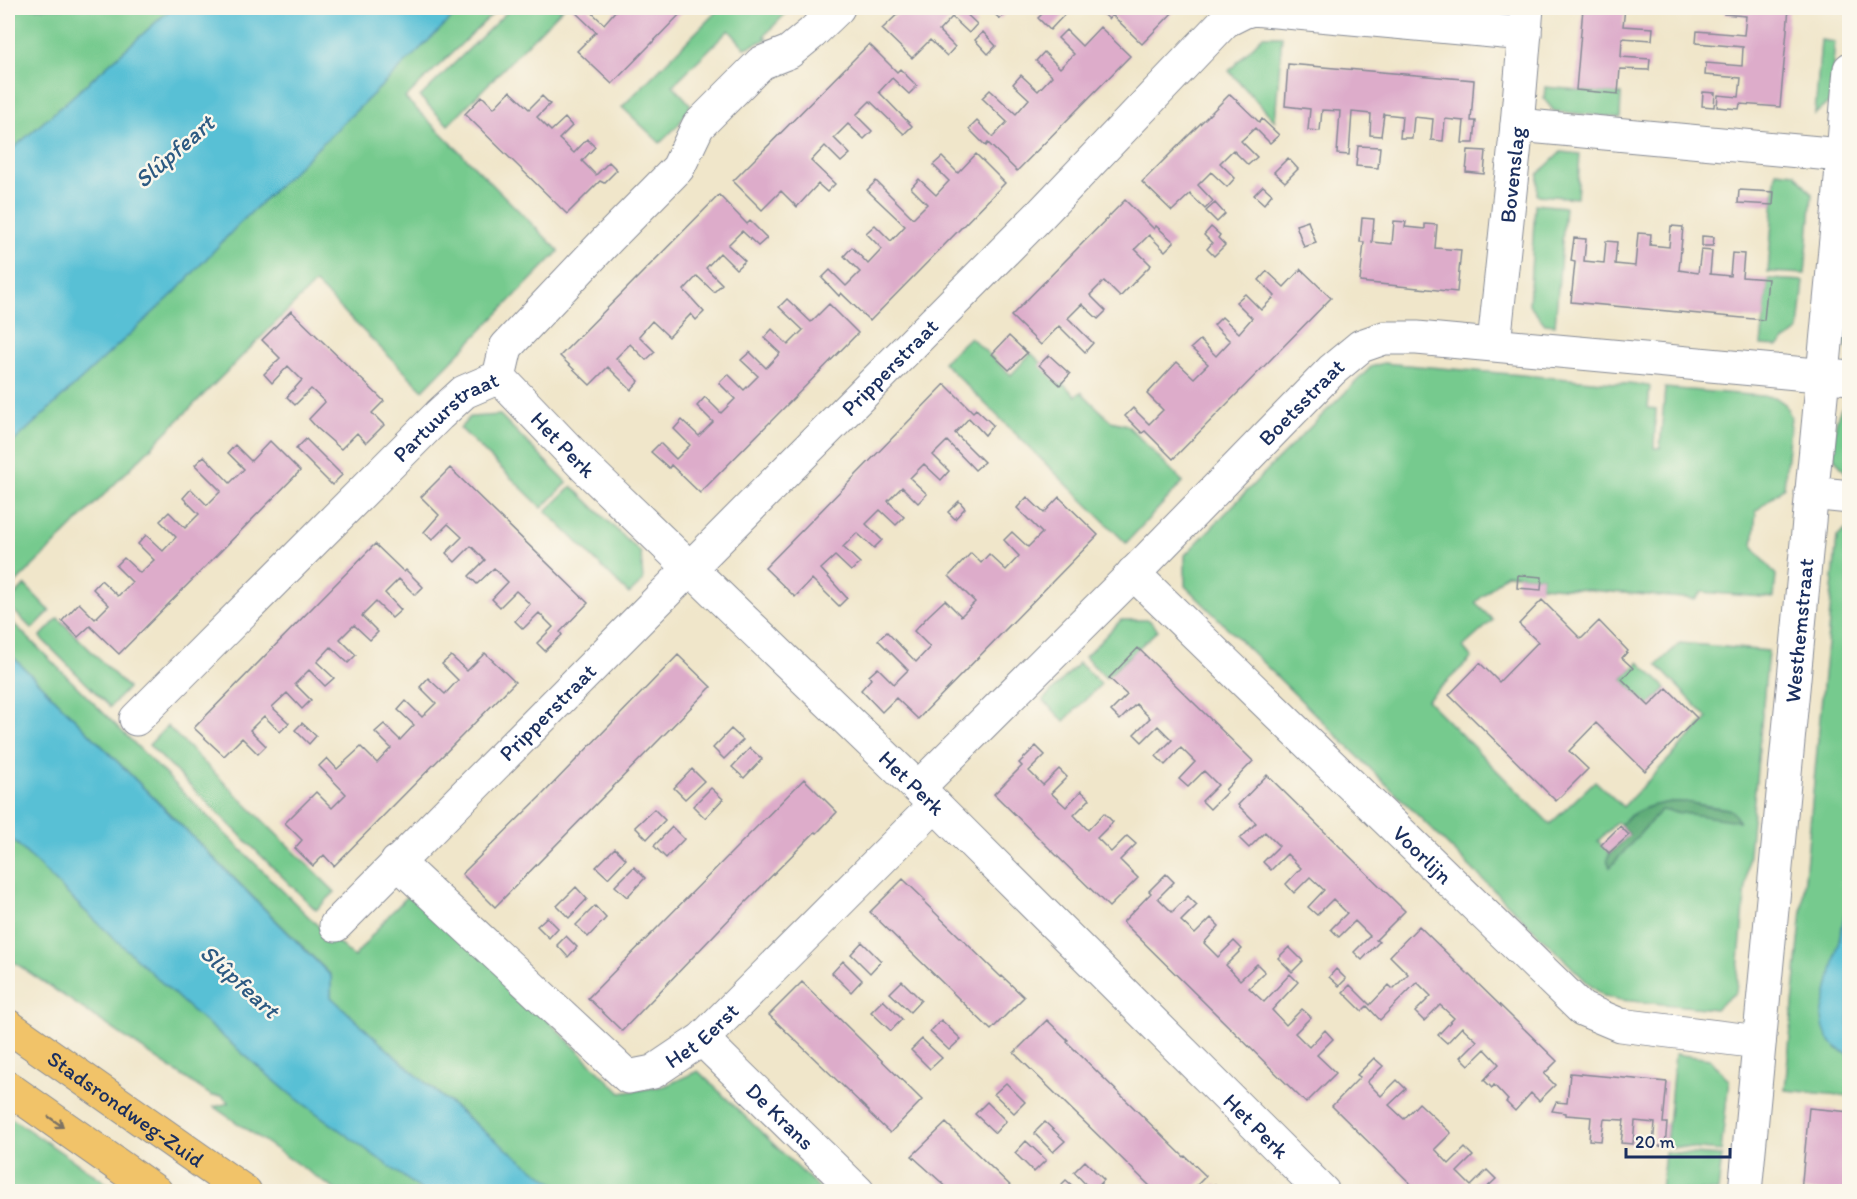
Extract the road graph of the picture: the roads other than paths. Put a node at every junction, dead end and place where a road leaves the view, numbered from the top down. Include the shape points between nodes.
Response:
1 (838, 8) edge
2 (1526, 21) edge
3 (1849, 76) edge
4 (1517, 125) junction
5 (1841, 155) junction
6 (1494, 344) junction
7 (499, 377) junction
8 (1835, 377) edge
9 (1811, 493) junction
10 (1850, 497) edge
11 (690, 567) junction
12 (1133, 573) junction
13 (136, 719) dead end
14 (926, 796) junction
15 (397, 862) junction
16 (336, 925) dead end
17 (8, 1026) edge
18 (702, 1039) junction
19 (1759, 1042) junction
20 (8, 1088) edge
21 (156, 1191) edge
22 (245, 1191) edge
23 (858, 1191) edge
24 (1323, 1191) edge
25 (1745, 1191) edge

1 - 7 street, Partuurstraat via 789,52 761,63 698,126 678,168 506,347
2 - 4 street, Bovenslag
2 - 11 street, Pripperstraat via 1253,9 1225,21 1042,213
3 - 5 street, Westhemstraat
4 - 5 street
4 - 6 street, Bovenslag
5 - 8 street, Westhemstraat
6 - 8 street, Boetsstraat
6 - 12 street, Boetsstraat via 1384,338 1361,346 1332,370
7 - 11 street, Het Perk via 585,467
7 - 13 street, Partuurstraat via 464,392 439,415
8 - 9 street, Westhemstraat
9 - 10 street
9 - 19 street, Westhemstraat
11 - 14 street, Het Perk
11 - 15 street, Pripperstraat
12 - 14 street, Boetsstraat
12 - 19 street, Voorlijn via 1582,1009 1620,1025
14 - 18 street, Het Eerst
14 - 24 street, Het Perk
15 - 16 street, Pripperstraat
15 - 18 street, Het Eerst via 628,1077 653,1072
17 - 22 highway, Stadsrondweg-Zuid
18 - 23 street, De Krans
19 - 25 street, Westhemstraat
20 -> 21 highway

